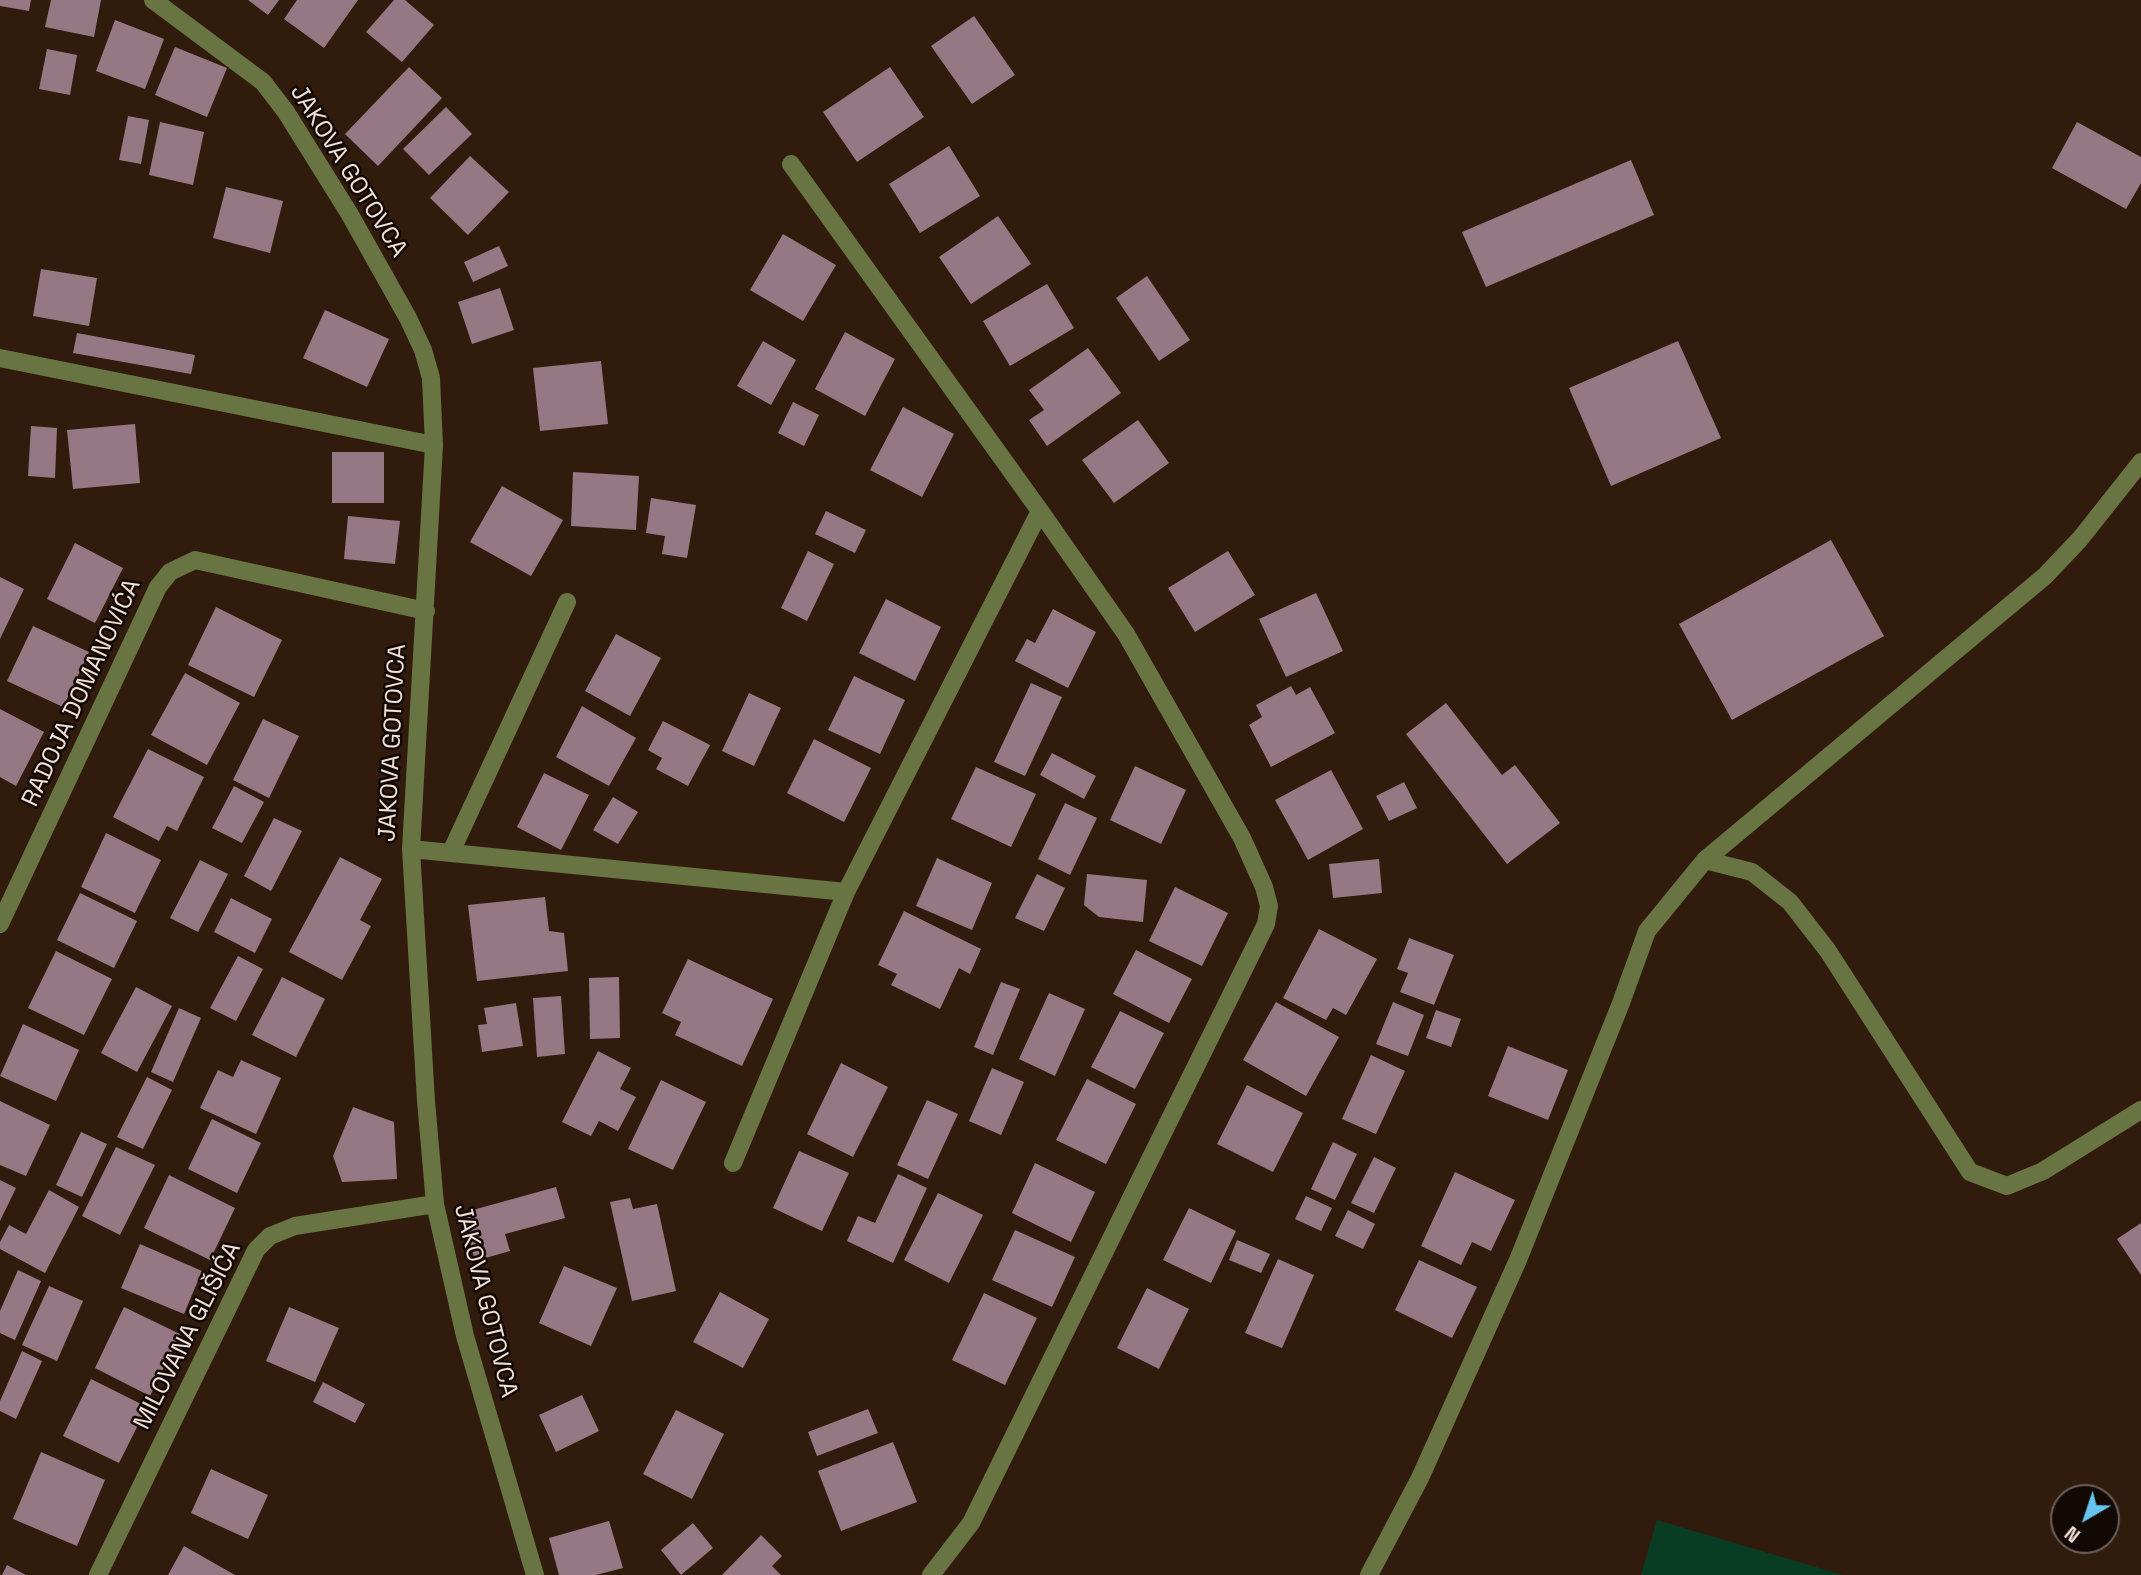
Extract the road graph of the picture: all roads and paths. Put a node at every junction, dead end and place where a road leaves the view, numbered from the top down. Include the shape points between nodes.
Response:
1 (153, 0) edge
2 (791, 164) dead end
3 (0, 358) edge
4 (434, 445) junction
5 (2141, 463) edge
6 (1040, 511) junction
7 (567, 602) dead end
8 (426, 611) junction
9 (411, 849) junction
10 (451, 852) junction
11 (1705, 860) junction
12 (846, 892) junction
13 (0, 924) edge
14 (2141, 1110) edge
15 (733, 1163) dead end
16 (435, 1204) junction
17 (98, 1575) edge
18 (536, 1575) edge
19 (931, 1575) edge
20 (1369, 1575) edge

1 - 4 street, JAKOVA GOTOVCA via 263,82 286,112 349,213 423,350 430,378
2 - 6 street
3 - 4 street
4 - 8 street, JAKOVA GOTOVCA
5 - 11 street via 2045,576
6 - 12 street
6 - 19 street via 1132,646 1242,838 1269,906 1266,924 971,1522
7 - 10 street
8 - 9 street, JAKOVA GOTOVCA
8 - 13 street, RADOJA DOMANOVIĆA via 195,560 170,572 158,587
9 - 10 street
9 - 16 street, JAKOVA GOTOVCA
10 - 12 street
11 - 14 street via 1752,872 1790,902 1828,951 1970,1172 2007,1186 2043,1171
11 - 20 street via 1647,931 1518,1260 1420,1478
12 - 15 street
16 - 17 street, MILOVANA GLIŠIĆA via 295,1226 270,1236 256,1250
16 - 18 street, JAKOVA GOTOVCA via 465,1336

